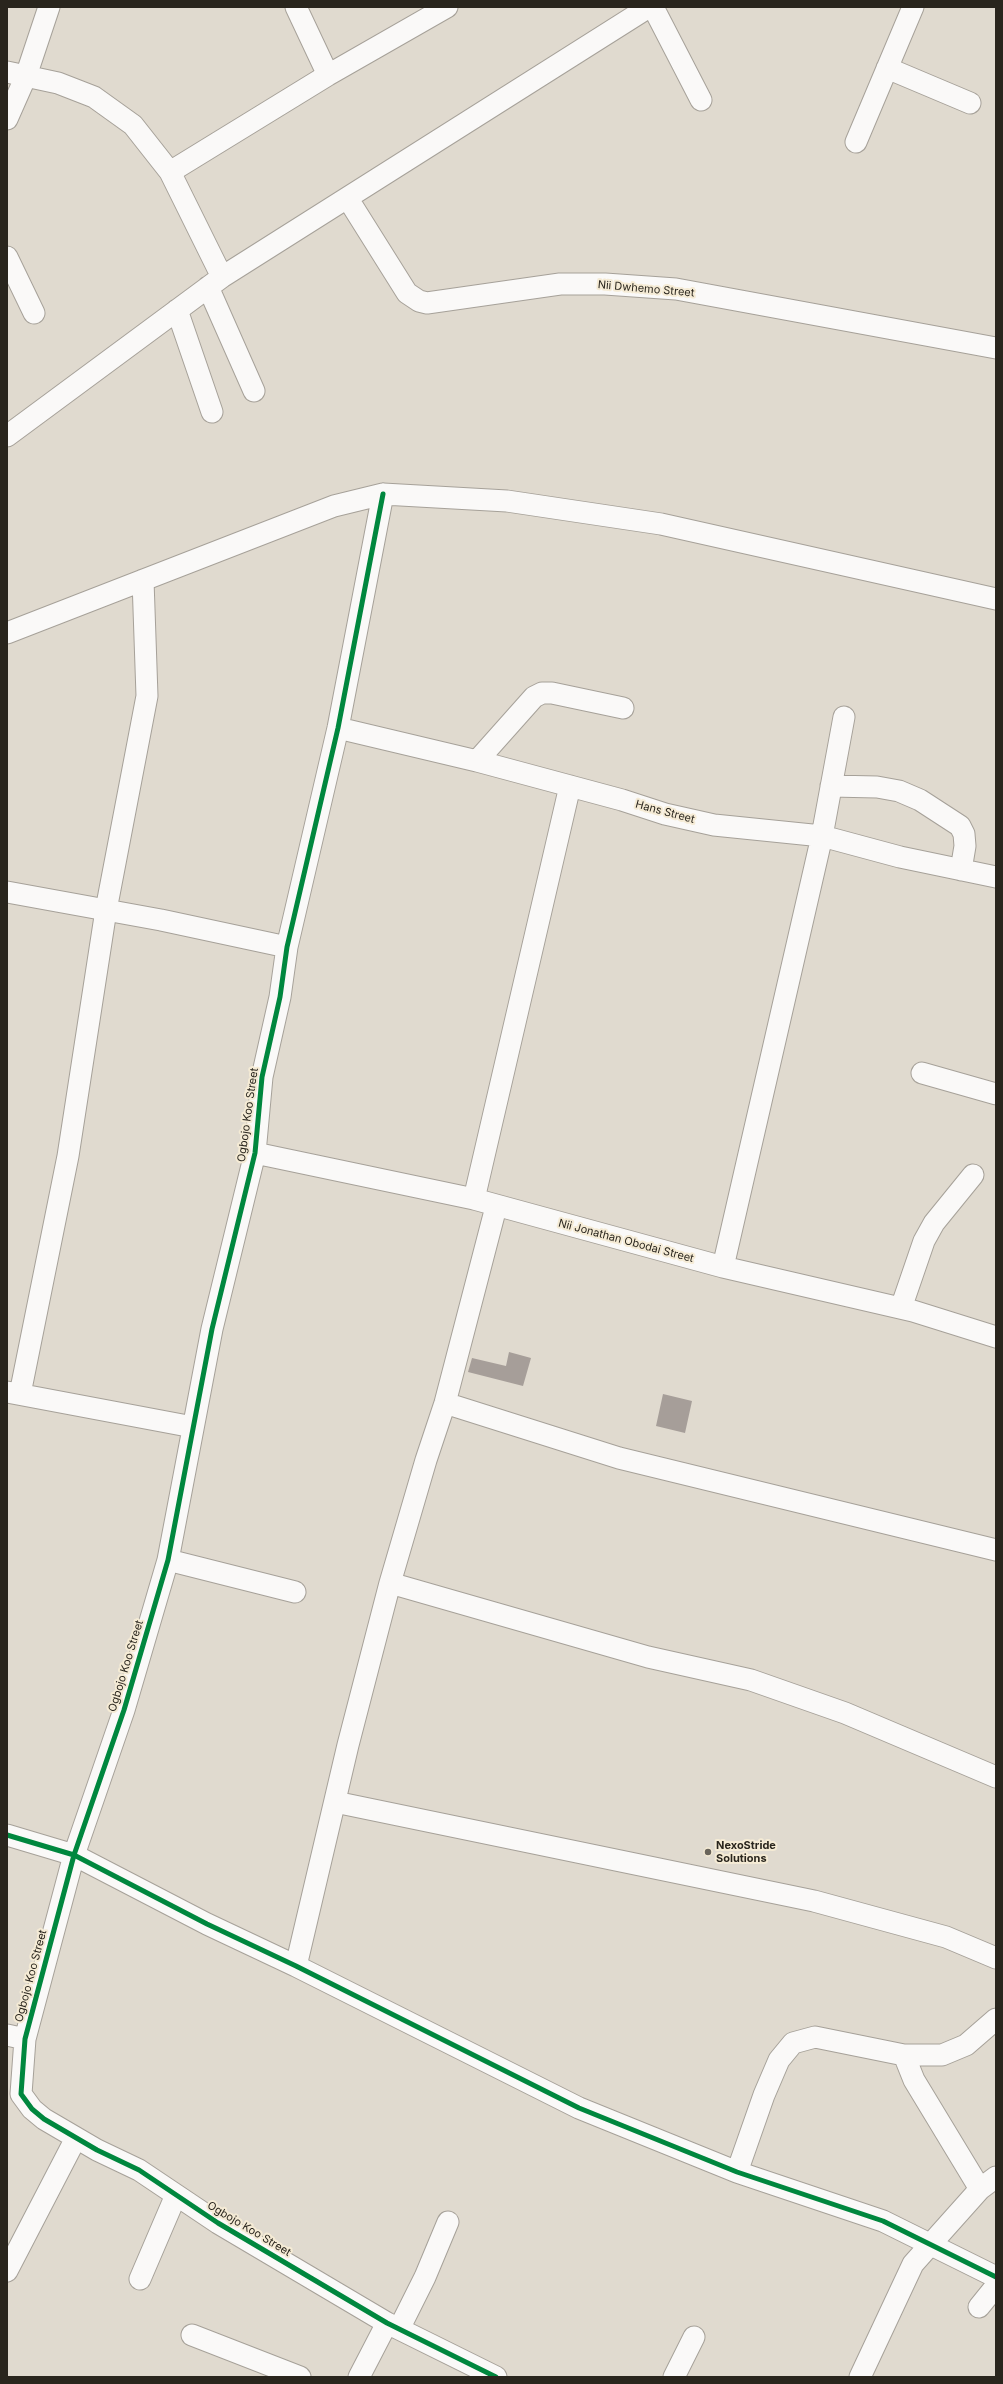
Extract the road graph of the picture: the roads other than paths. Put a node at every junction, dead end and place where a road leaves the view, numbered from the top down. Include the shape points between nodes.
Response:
1 (49, 7) edge
2 (296, 7) edge
3 (447, 7) edge
4 (649, 7) edge
5 (653, 7) edge
6 (913, 7) edge
7 (887, 68) junction
8 (16, 74) edge
9 (328, 75) junction
10 (701, 100) dead end
11 (970, 103) dead end
12 (7, 119) edge
13 (856, 142) dead end
14 (170, 172) junction
15 (348, 199) junction
16 (10, 272) edge
17 (215, 282) junction
18 (177, 310) junction
19 (34, 313) dead end
20 (996, 348) edge
21 (254, 391) dead end
22 (212, 412) dead end
23 (7, 436) edge
24 (383, 494) junction
25 (143, 580) junction
26 (996, 599) edge
27 (7, 633) edge
28 (623, 708) dead end
29 (844, 717) dead end
30 (338, 728) junction
31 (477, 761) junction
32 (570, 786) junction
33 (831, 786) junction
34 (822, 836) junction
35 (961, 870) junction
36 (996, 878) edge
37 (7, 892) edge
38 (106, 910) junction
39 (287, 947) junction
40 (922, 1073) dead end
41 (996, 1094) edge
42 (254, 1153) junction
43 (973, 1175) dead end
44 (474, 1199) junction
45 (496, 1207) junction
46 (724, 1267) junction
47 (901, 1308) junction
48 (996, 1337) edge
49 (13, 1393) edge
50 (445, 1404) junction
51 (193, 1427) junction
52 (996, 1550) edge
53 (168, 1560) junction
54 (390, 1583) junction
55 (295, 1592) dead end
56 (996, 1776) edge
57 (335, 1802) junction
58 (7, 1835) edge
59 (74, 1855) junction
60 (996, 1958) edge
61 (296, 1966) junction
62 (996, 2019) edge
63 (16, 2037) edge
64 (904, 2054) junction
65 (76, 2138) junction
66 (737, 2172) junction
67 (988, 2183) edge
68 (176, 2195) junction
69 (448, 2222) dead end
70 (930, 2243) junction
71 (7, 2271) edge
72 (996, 2277) edge
73 (140, 2279) dead end
74 (996, 2286) edge
75 (979, 2307) dead end
76 (393, 2326) junction
77 (192, 2335) dead end
78 (694, 2337) dead end
79 (300, 2377) edge
80 (358, 2377) edge
81 (496, 2377) edge
82 (674, 2377) edge
83 (860, 2377) edge

1 - 8 street
2 - 9 street
3 - 9 street
4 - 15 street
5 - 10 street
6 - 7 street
7 - 11 street
7 - 13 street
8 - 12 street
8 - 14 street via 94,96 133,125
9 - 14 street
14 - 17 street
15 - 17 street
15 - 20 street, Nii Dwhemo Street via 407,293 427,303 560,284 676,289
16 - 19 street
17 - 18 street
17 - 21 street
18 - 22 street
18 - 23 street
24 - 25 street via 334,506
24 - 26 street via 507,501 661,524
24 - 30 street, Ogbojo Koo Street
25 - 27 street
25 - 38 street via 147,696
28 - 31 street via 542,693 534,697
29 - 33 street
30 - 31 street, Hans Street
30 - 39 street, Ogbojo Koo Street
31 - 32 street, Hans Street
32 - 34 street, Hans Street via 665,814 714,825
32 - 44 street
33 - 34 street
33 - 35 street via 877,787 899,791 920,800 960,826 965,846
34 - 35 street, Hans Street
34 - 46 street
35 - 36 street, Hans Street
37 - 38 street
38 - 39 street
38 - 49 street via 68,1156
39 - 42 street, Ogbojo Koo Street via 280,997 262,1077
40 - 41 street
42 - 44 street, Nii Jonathan Obodai Street
42 - 51 street, Ogbojo Koo Street via 212,1329
43 - 47 street via 934,1223 924,1241
44 - 45 street, Nii Jonathan Obodai Street
45 - 46 street, Nii Jonathan Obodai Street
45 - 50 street
46 - 47 street, Nii Jonathan Obodai Street
47 - 48 street, Nii Jonathan Obodai Street
49 - 51 street
50 - 52 street via 620,1458
50 - 54 street
51 - 53 street, Ogbojo Koo Street
53 - 55 street
53 - 59 street, Ogbojo Koo Street via 124,1710
54 - 56 street via 648,1657 781,1689
54 - 57 street
57 - 60 street via 814,1901 946,1938
57 - 61 street
58 - 59 street
59 - 61 street via 207,1924
59 - 63 street, Ogbojo Koo Street
61 - 66 street via 579,2108
62 - 64 street via 966,2045 942,2055
63 - 65 street, Ogbojo Koo Street via 21,2094 32,2109 44,2119
64 - 66 street via 815,2037 793,2043 779,2060
64 - 67 street via 914,2080
65 - 68 street, Ogbojo Koo Street via 139,2170
65 - 71 street
66 - 70 street via 883,2221
67 - 70 street
68 - 73 street
68 - 76 street, Ogbojo Koo Street via 218,2223
69 - 76 street via 425,2277
70 - 72 street
70 - 83 street via 913,2264
74 - 75 street
76 - 80 street
76 - 81 street, Ogbojo Koo Street
77 - 79 street
78 - 82 street

